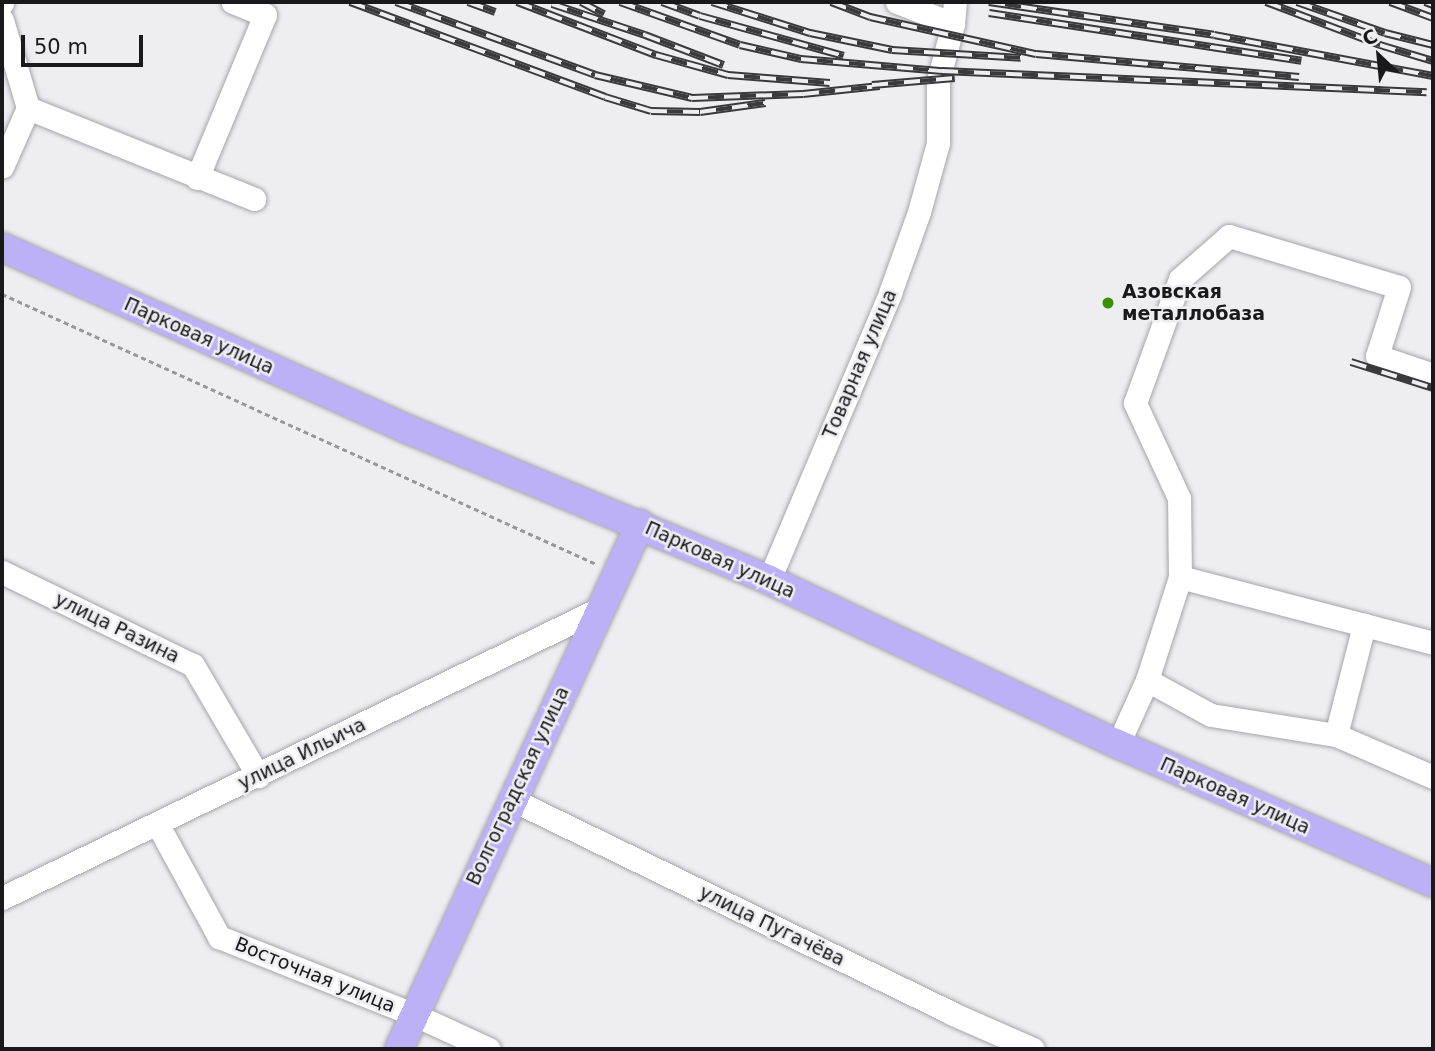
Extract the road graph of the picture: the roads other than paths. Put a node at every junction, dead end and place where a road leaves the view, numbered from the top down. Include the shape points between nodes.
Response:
1 (233, 2) edge
2 (897, 2) edge
3 (954, 13) edge
4 (2, 20) edge
5 (29, 108) junction
6 (2, 167) edge
7 (197, 178) junction
8 (254, 199) dead end
9 (2, 247) edge
10 (1433, 376) edge
11 (640, 524) junction
12 (2, 572) edge
13 (1180, 578) junction
14 (769, 580) junction
15 (601, 608) junction
16 (1364, 625) junction
17 (1433, 643) edge
18 (1147, 680) junction
19 (1336, 735) junction
20 (1118, 744) junction
21 (258, 776) junction
22 (1433, 777) edge
23 (512, 799) junction
24 (158, 825) junction
25 (1433, 883) edge
26 (2, 898) edge
27 (415, 1015) junction
28 (399, 1049) edge
29 (489, 1049) edge
30 (1033, 1049) edge

1 - 7 street via 265,15
2 - 3 street
3 - 14 street, Товарная улица via 938,81 938,143 919,212 890,293
4 - 5 street
5 - 6 street
5 - 7 street
7 - 8 street
9 - 11 main road, Парковая улица via 407,429
10 - 13 street via 1377,356 1399,286 1228,236 1180,279 1135,403 1180,498
11 - 14 main road, Парковая улица
11 - 15 main road, Волгоградская улица
12 - 21 street, улица Разина via 193,665
13 - 16 street
13 - 18 street
14 - 20 main road, Парковая улица
15 - 21 street, улица Ильича
15 - 23 main road, Волгоградская улица
16 - 17 street
16 - 19 street
18 - 19 street via 1211,715
18 - 20 street
19 - 22 street
20 - 25 main road, Парковая улица
21 - 24 street, улица Ильича
23 - 27 main road, Волгоградская улица
23 - 30 street, улица Пугачёва
24 - 26 street, улица Ильича
24 - 27 street, Восточная улица via 219,937
27 - 28 main road, Волгоградская улица
27 - 29 street, Восточная улица

